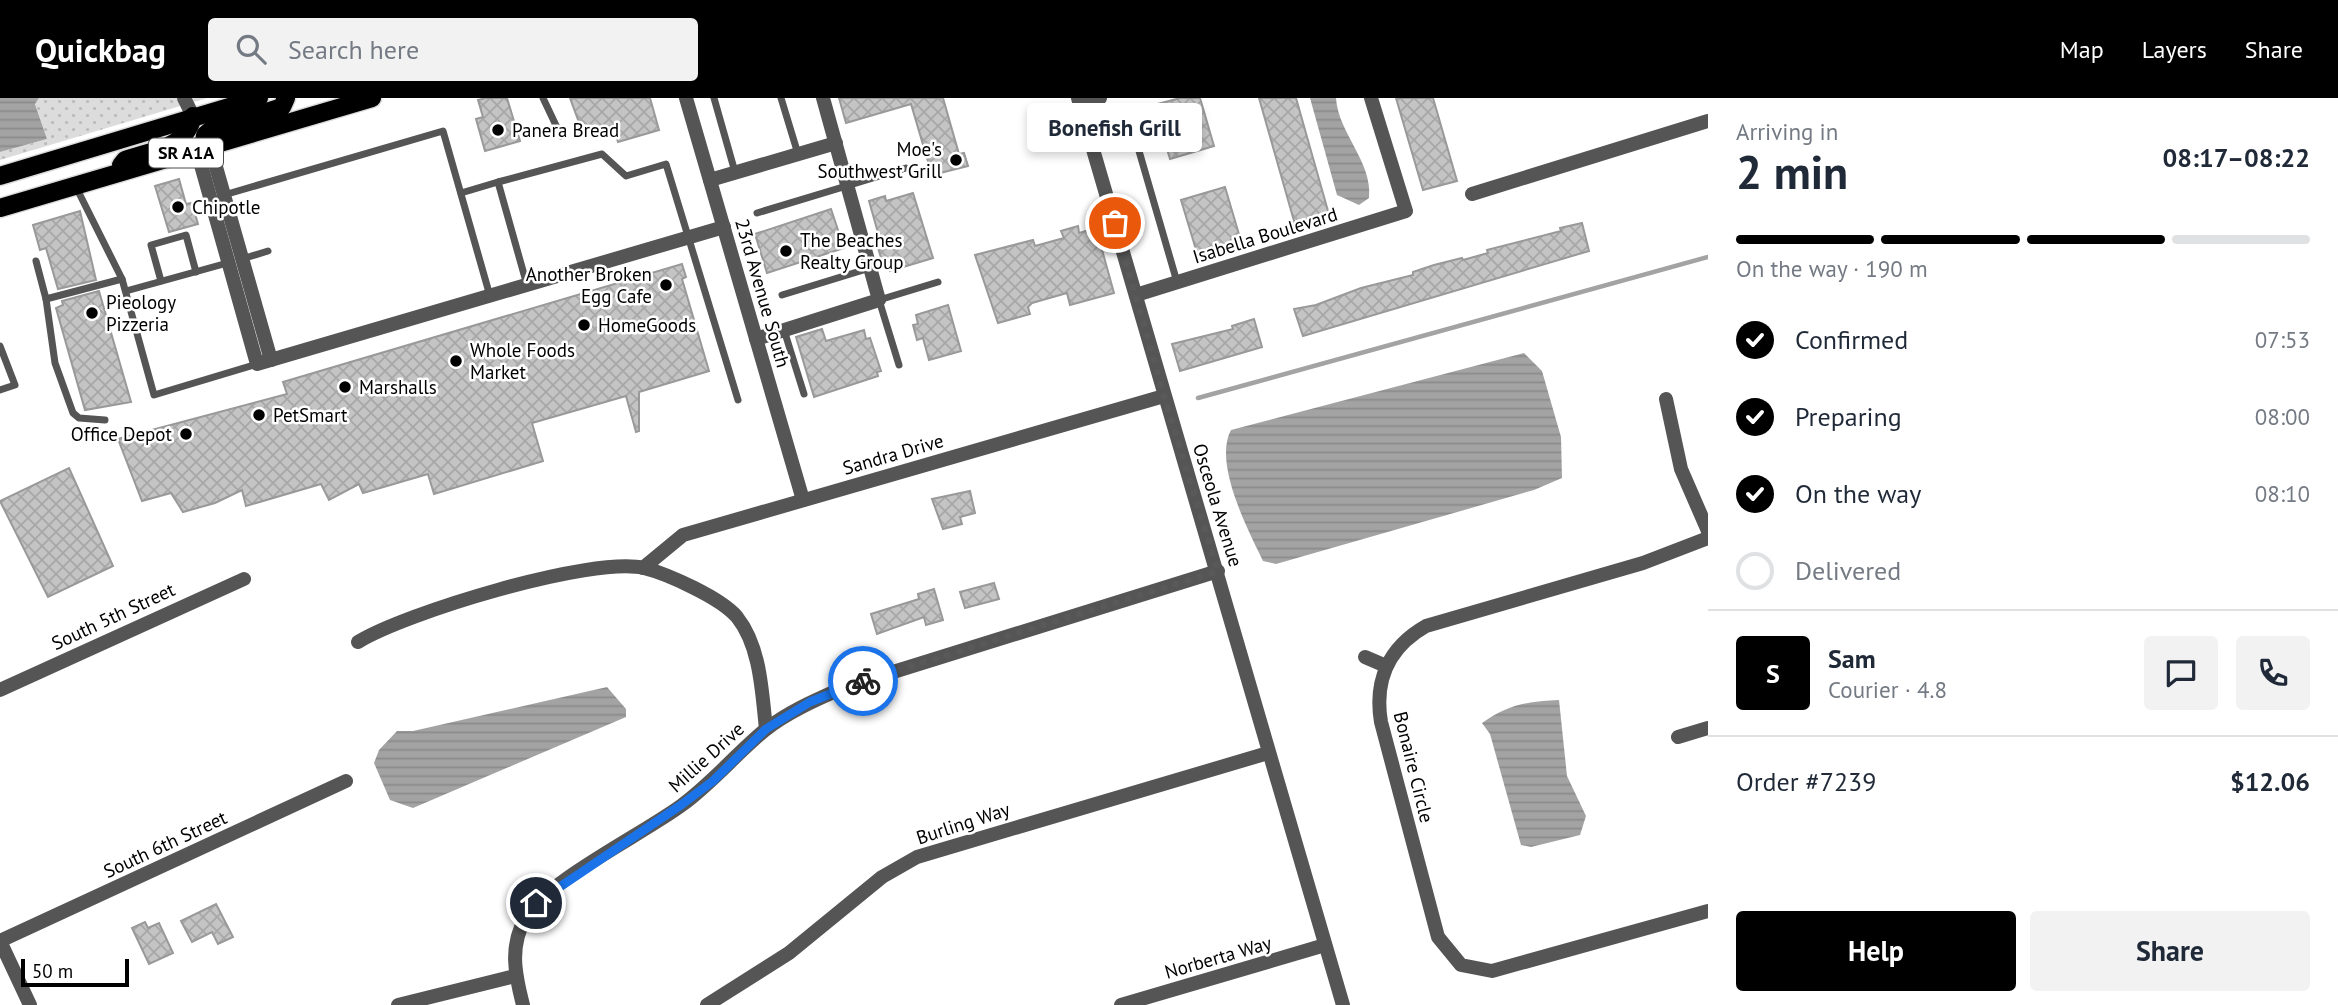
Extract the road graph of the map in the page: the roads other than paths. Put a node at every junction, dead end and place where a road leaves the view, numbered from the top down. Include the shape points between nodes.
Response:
1 (184, 98) edge
2 (259, 98) edge
3 (286, 98) edge
4 (372, 98) edge
5 (543, 98) edge
6 (686, 98) edge
7 (714, 98) edge
8 (781, 98) edge
9 (823, 98) edge
10 (1100, 98) edge
11 (1371, 98) edge
12 (1078, 101) edge
13 (1128, 113) dead end
14 (193, 116) junction
15 (1708, 121) edge
16 (561, 136) dead end
17 (836, 143) junction
18 (204, 151) junction
19 (798, 154) junction
20 (906, 167) dead end
21 (735, 173) junction
22 (117, 174) junction
23 (0, 176) edge
24 (710, 180) junction
25 (498, 182) junction
26 (847, 185) junction
27 (76, 187) junction
28 (461, 193) junction
29 (1472, 194) dead end
30 (224, 195) junction
31 (0, 208) edge
32 (757, 213) dead end
33 (724, 228) junction
34 (687, 238) junction
35 (268, 251) dead end
36 (36, 261) dead end
37 (235, 261) junction
38 (870, 268) junction
39 (196, 272) junction
40 (122, 279) junction
41 (161, 281) junction
42 (939, 282) dead end
43 (1177, 282) junction
44 (527, 285) junction
45 (126, 291) junction
46 (782, 295) dead end
47 (1136, 295) junction
48 (491, 296) junction
49 (46, 299) junction
50 (879, 300) junction
51 (784, 330) junction
52 (756, 339) junction
53 (0, 345) edge
54 (271, 360) junction
55 (257, 364) junction
56 (899, 365) dead end
57 (0, 390) edge
58 (804, 394) dead end
59 (1164, 396) junction
60 (738, 400) dead end
61 (1666, 400) dead end
62 (105, 420) dead end
63 (803, 500) junction
64 (1708, 531) edge
65 (1708, 538) edge
66 (643, 568) junction
67 (1218, 571) junction
68 (244, 579) dead end
69 (358, 642) dead end
70 (1365, 657) dead end
71 (1386, 666) junction
72 (0, 690) edge
73 (1708, 728) edge
74 (766, 729) junction
75 (1678, 737) dead end
76 (1268, 753) junction
77 (346, 781) dead end
78 (1708, 911) edge
79 (0, 941) edge
80 (1325, 946) junction
81 (516, 976) junction
82 (30, 1005) edge
83 (398, 1005) edge
84 (523, 1005) edge
85 (707, 1005) edge
86 (1121, 1005) edge
87 (1343, 1005) edge

1 - 14 street
2 - 14 main road, SR A1A
3 - 18 main road via 282,107 211,130 205,135
4 - 18 main road, SR A1A
5 - 16 lane
6 - 24 street, 23rd Avenue South
7 - 21 lane
8 - 19 lane
9 - 17 street
10 - 12 street
11 - 43 street, Isabella Boulevard via 1406,211
12 - 47 street, Osceola Avenue
13 - 43 lane
14 - 22 main road via 187,135 125,160
14 - 23 main road, SR A1A
15 - 29 street
17 - 19 street
17 - 26 street
18 - 22 main road, SR A1A
18 - 30 street via 214,160
18 - 37 street via 201,164
19 - 21 street
20 - 26 lane
21 - 24 street
22 - 27 main road, SR A1A
24 - 33 street, 23rd Avenue South
25 - 28 lane
25 - 34 lane via 602,154 626,176 666,164
25 - 44 lane
26 - 32 lane
26 - 38 street
27 - 31 main road, SR A1A
27 - 40 lane
28 - 30 lane via 443,131
28 - 48 lane
30 - 37 street
33 - 34 street
33 - 52 street, 23rd Avenue South
34 - 44 street
34 - 60 lane
35 - 37 lane
36 - 49 lane
37 - 39 lane
37 - 54 street
37 - 55 street
38 - 46 lane
38 - 50 street
39 - 41 lane
39 - 41 lane via 186,235 162,241 151,245
40 - 45 lane
40 - 49 lane
41 - 45 lane
42 - 50 lane
43 - 47 street, Isabella Boulevard
44 - 48 street
45 - 55 lane via 154,395
47 - 59 street, Osceola Avenue
48 - 54 street
49 - 62 lane via 55,363 73,413 79,418
50 - 51 street
50 - 56 lane
51 - 52 street
51 - 58 lane
52 - 63 street, 23rd Avenue South
53 - 57 lane via 15,385
54 - 55 street
59 - 63 street, Sandra Drive
59 - 67 street, Osceola Avenue
61 - 64 street via 1681,470
63 - 66 street, Sandra Drive via 683,536
65 - 71 street, Bonaire Circle via 1643,563 1426,626 1402,642
66 - 69 street via 589,570 530,582 412,616
66 - 74 street via 706,594 736,617 746,632 757,669
67 - 74 street, Millie Drive via 845,687
67 - 76 street, Osceola Avenue
68 - 72 street, South 5th Street
70 - 71 street
71 - 78 street, Bonaire Circle via 1378,693 1381,722 1438,937 1461,965 1492,971
73 - 75 street
74 - 81 street, Millie Drive via 713,781 536,903 516,942
76 - 80 street, Osceola Avenue
76 - 85 street, Burling Way via 917,857 882,877 789,953
77 - 79 street, South 6th Street
79 - 82 street
80 - 86 street, Norberta Way
80 - 87 street, Osceola Avenue
81 - 83 street
81 - 84 street, Millie Drive

